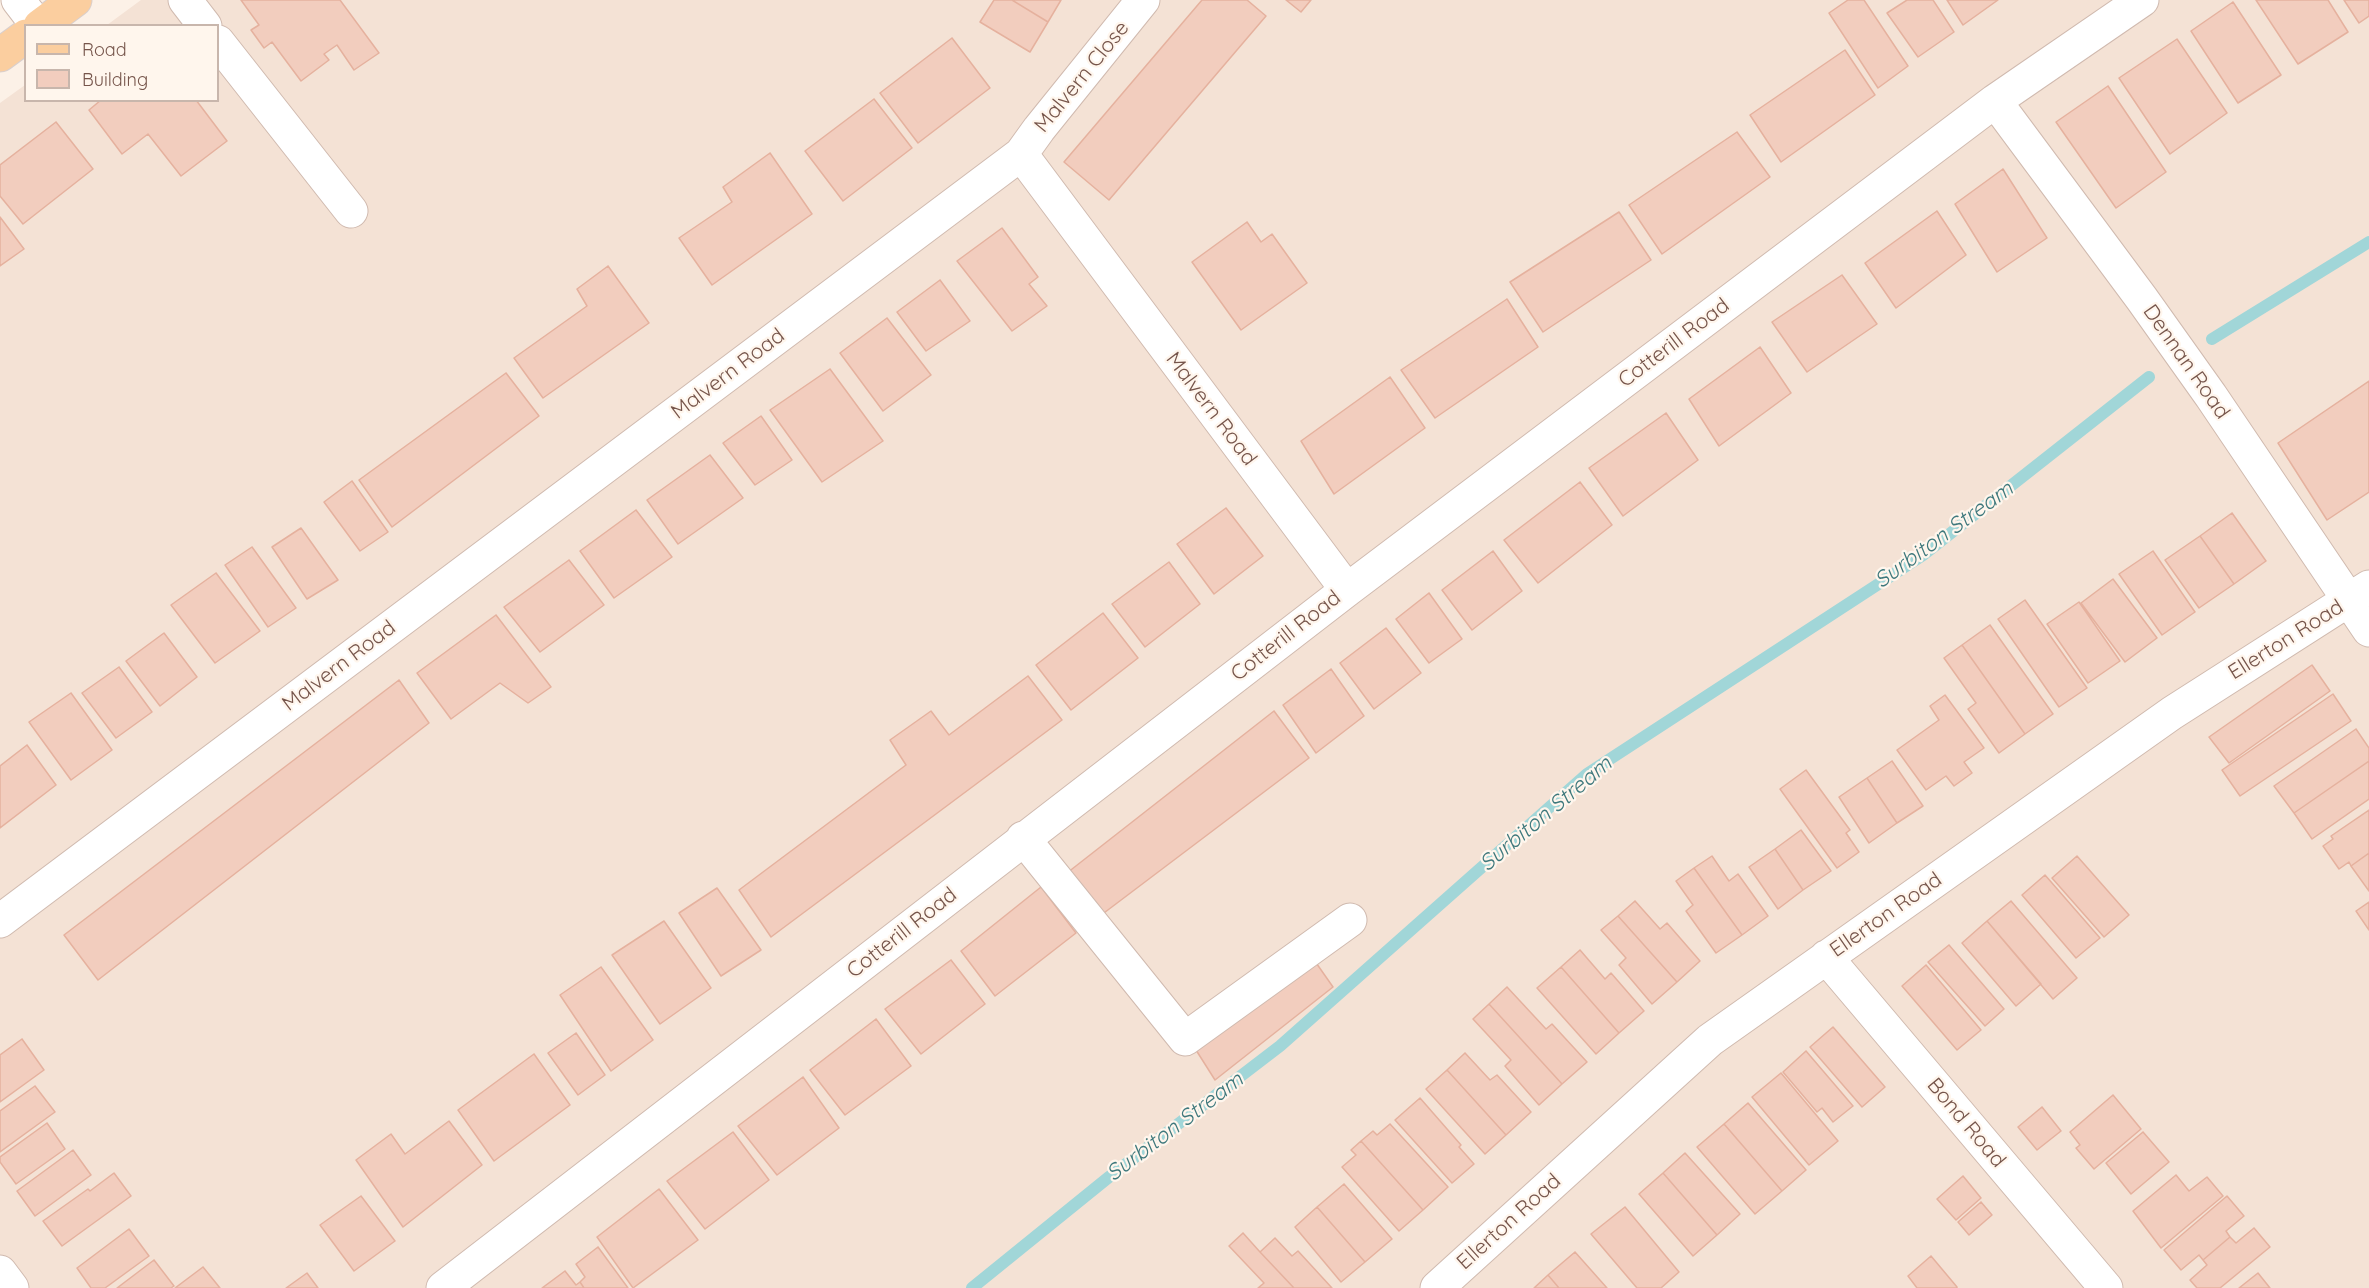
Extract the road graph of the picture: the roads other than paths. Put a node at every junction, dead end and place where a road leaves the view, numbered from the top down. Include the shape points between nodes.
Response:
1 (18, 0) edge
2 (75, 0) edge
3 (185, 0) edge
4 (1143, 0) edge
5 (2142, 0) edge
6 (37, 24) edge
7 (42, 24) edge
8 (203, 24) edge
9 (24, 37) edge
10 (219, 43) edge
11 (0, 55) edge
12 (1995, 101) junction
13 (1021, 154) junction
14 (351, 211) dead end
15 (1347, 590) junction
16 (2359, 594) edge
17 (2369, 630) edge
18 (1023, 838) junction
19 (1350, 920) dead end
20 (0, 921) edge
21 (1826, 957) junction
22 (0, 1272) edge
23 (12, 1288) edge
24 (443, 1288) edge
25 (1437, 1288) edge
26 (2106, 1288) edge

1 - 6 street
2 - 7 main road
3 - 8 street
4 - 13 street, Malvern Close
5 - 12 street, Cotterill Road
9 - 11 main road
10 - 14 street
12 - 15 street, Cotterill Road
12 - 16 street, Dennan Road
13 - 15 street, Malvern Road
13 - 20 street, Malvern Road
15 - 18 street, Cotterill Road
16 - 17 street, Dennan Road
16 - 21 street, Ellerton Road via 2172,713
18 - 19 street via 1185,1039
18 - 24 street, Cotterill Road
21 - 25 street, Ellerton Road via 1710,1040
21 - 26 street, Bond Road
22 - 23 street

